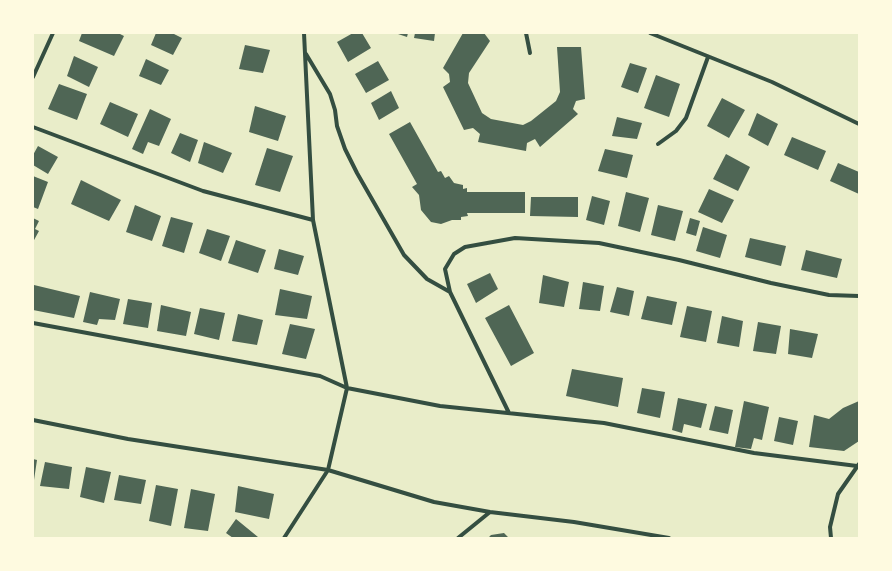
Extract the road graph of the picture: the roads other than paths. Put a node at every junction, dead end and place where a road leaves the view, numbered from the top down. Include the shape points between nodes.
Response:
1 (52, 33) edge
2 (304, 33) edge
3 (526, 33) edge
4 (650, 33) edge
5 (304, 52) junction
6 (530, 53) dead end
7 (708, 57) junction
8 (33, 77) edge
9 (859, 124) edge
10 (33, 127) edge
11 (658, 144) dead end
12 (312, 220) junction
13 (450, 292) junction
14 (859, 296) edge
15 (33, 323) edge
16 (347, 388) junction
17 (509, 412) junction
18 (33, 420) edge
19 (858, 465) edge
20 (328, 470) junction
21 (490, 512) junction
22 (284, 538) edge
23 (458, 538) edge
24 (670, 538) edge
25 (831, 538) edge

1 - 8 street
2 - 5 street
3 - 6 street
4 - 7 street
5 - 12 street
5 - 13 street via 330,94 345,149 404,255 427,279
7 - 9 street via 772,82
7 - 11 street via 686,118 676,131
10 - 12 street via 203,192
12 - 16 street
13 - 14 street via 445,269 454,254 465,247 515,238 599,243 829,295
13 - 17 street
15 - 16 street via 320,376
16 - 17 street via 440,406
16 - 20 street
17 - 19 street via 604,423 754,453
18 - 20 street via 128,439
19 - 25 street via 838,494 830,526
20 - 21 street via 434,502
20 - 22 street
21 - 23 street
21 - 24 street via 574,522

